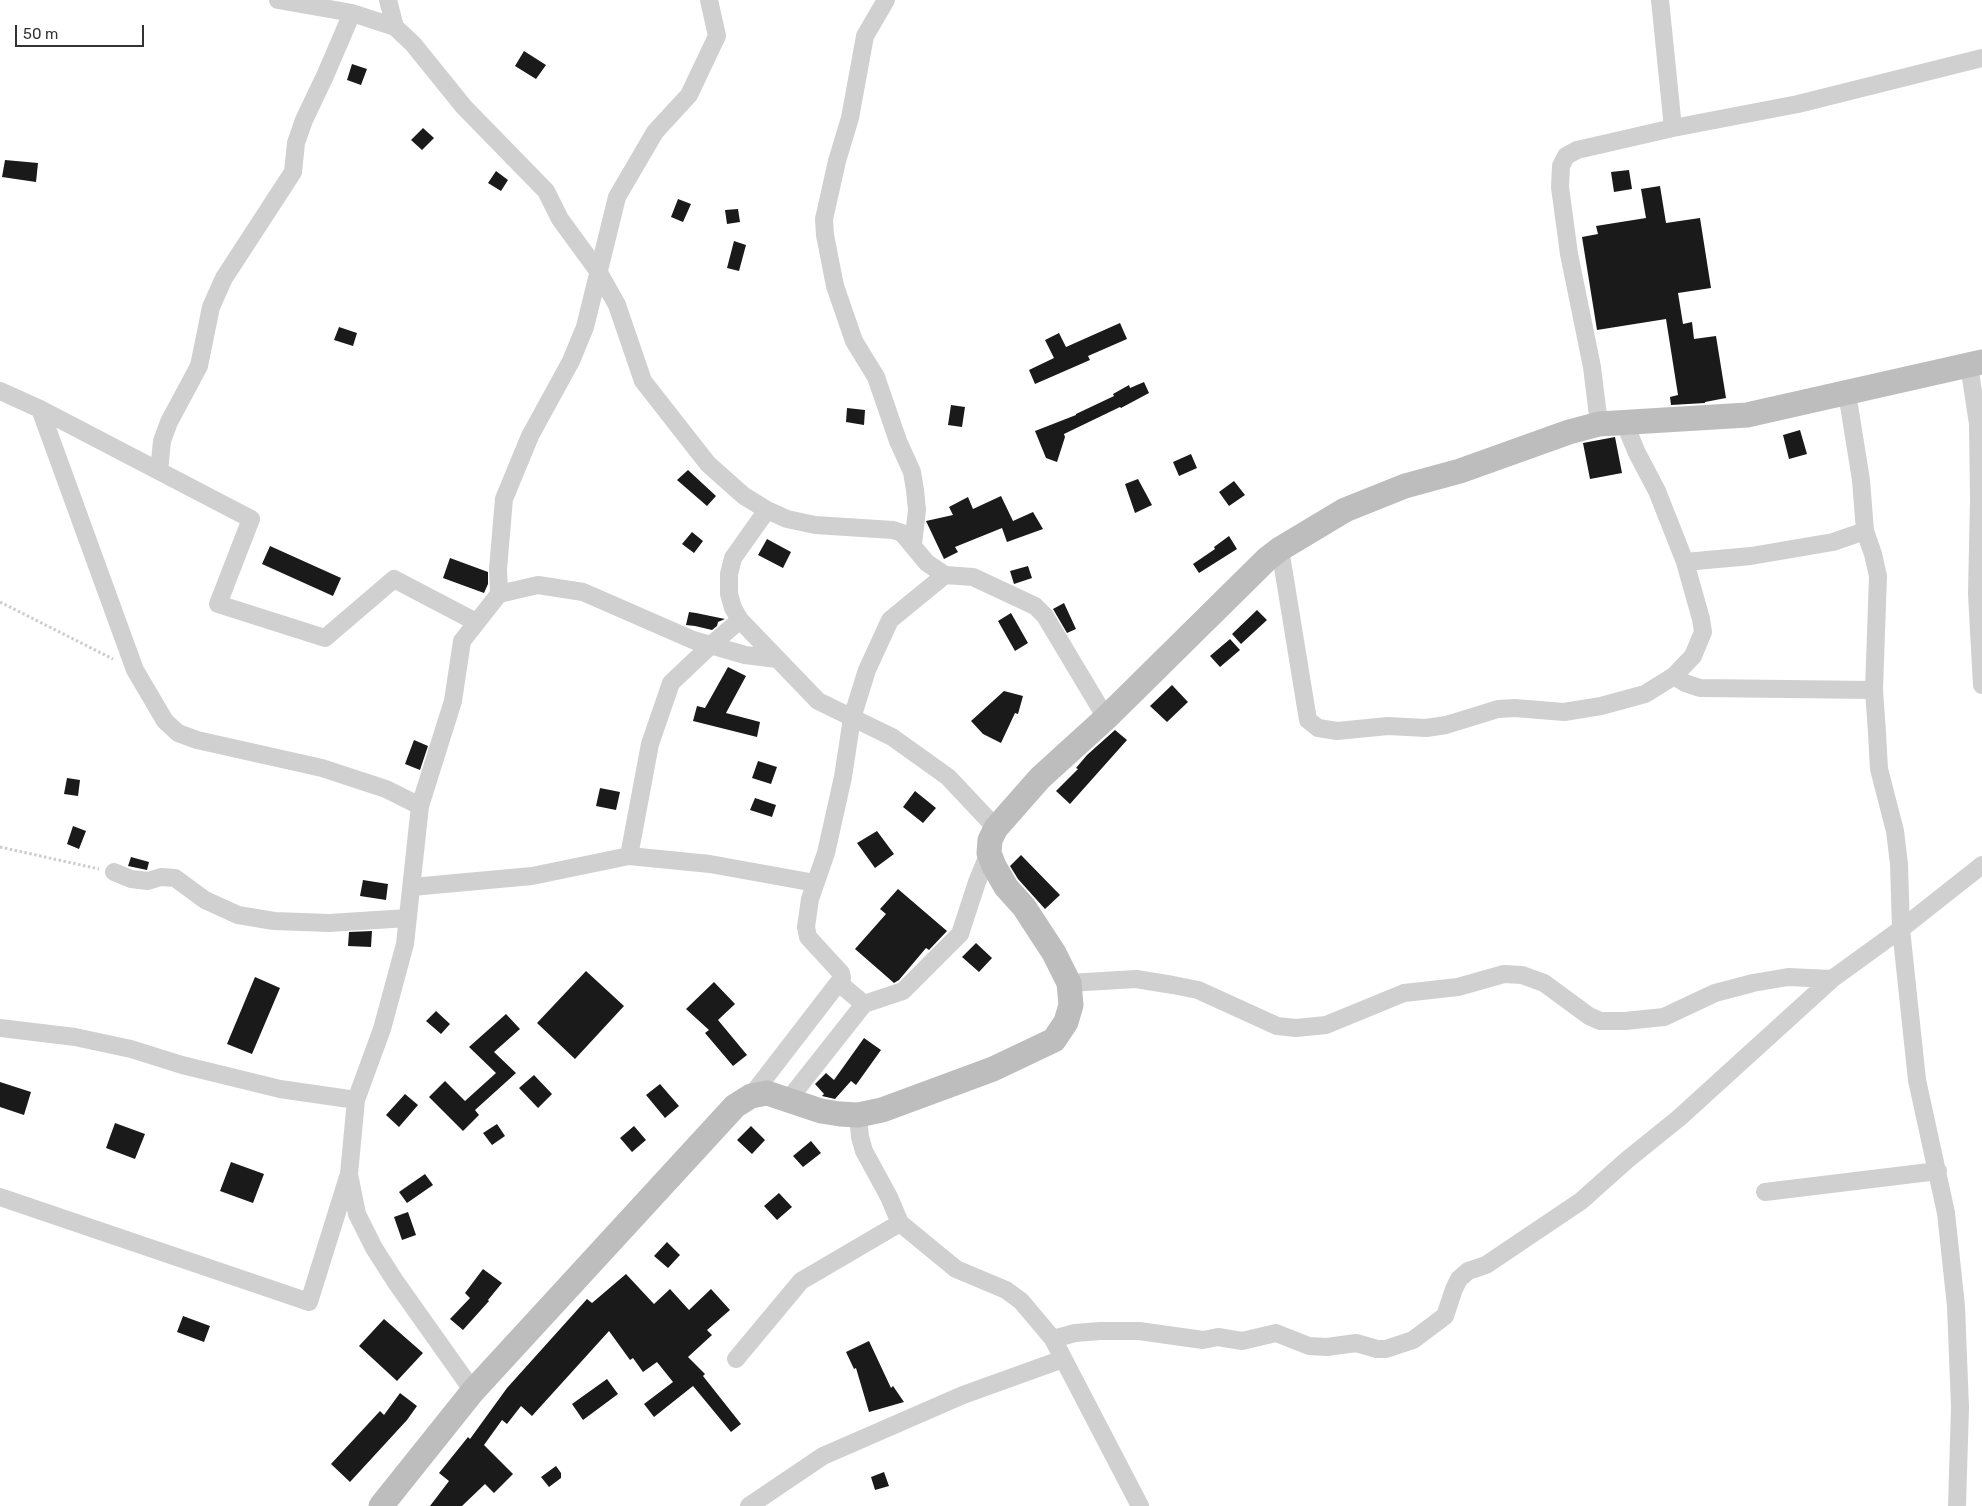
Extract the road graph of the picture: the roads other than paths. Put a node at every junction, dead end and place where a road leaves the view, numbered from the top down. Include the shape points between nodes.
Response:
1 (278, 0) edge
2 (388, 0) edge
3 (709, 0) edge
4 (886, 0) edge
5 (1660, 0) edge
6 (352, 13) junction
7 (396, 28) junction
8 (1982, 58) edge
9 (1673, 128) junction
10 (598, 271) junction
11 (1975, 364) edge
12 (0, 391) edge
13 (1846, 393) junction
14 (40, 409) junction
15 (1624, 422) junction
16 (1599, 424) junction
17 (159, 471) junction
18 (767, 510) junction
19 (1865, 531) junction
20 (913, 544) junction
21 (1274, 554) junction
22 (1685, 562) junction
23 (945, 575) junction
24 (499, 594) junction
25 (740, 620) junction
26 (476, 622) junction
27 (711, 645) junction
28 (777, 659) junction
29 (1674, 676) junction
30 (1982, 685) edge
31 (1874, 690) junction
32 (852, 718) junction
33 (1106, 718) junction
34 (420, 806) junction
35 (996, 828) junction
36 (989, 853) junction
37 (629, 856) junction
38 (1982, 865) edge
39 (114, 872) road end
40 (815, 883) junction
41 (412, 887) junction
42 (408, 918) junction
43 (1901, 929) junction
44 (1832, 979) junction
45 (1069, 983) junction
46 (840, 984) junction
47 (864, 1004) junction
48 (0, 1028) edge
49 (751, 1096) junction
50 (788, 1099) junction
51 (356, 1100) junction
52 (858, 1115) junction
53 (1938, 1172) junction
54 (349, 1174) junction
55 (1765, 1192) dead end
56 (0, 1197) edge
57 (900, 1223) junction
58 (1053, 1339) junction
59 (736, 1359) dead end
60 (1063, 1359) junction
61 (473, 1391) junction
62 (382, 1506) edge
63 (749, 1506) edge
64 (1140, 1506) edge
65 (1957, 1506) edge

1 - 6 street
2 - 7 street
3 - 10 street via 717,36 689,95 655,132 617,198
4 - 20 street via 866,36 850,118 824,219 835,286 854,341 876,377 912,472 917,510
5 - 9 street
6 - 7 street
6 - 17 street via 304,120 296,143 293,172 224,278 212,307 199,366 162,441
7 - 10 street via 464,107 546,191 560,219
8 - 9 street via 1798,104
9 - 16 street via 1577,150 1566,156 1561,166 1560,187 1569,254 1592,367
10 - 18 street via 617,305 643,381 708,464 744,496
10 - 24 street via 585,327 571,361 530,436 504,499
11 - 13 main road
11 - 30 street via 1979,499 1977,594
12 - 14 street
13 - 15 main road via 1747,415
13 - 19 street via 1861,480
14 - 17 street
14 - 34 street via 135,670 165,721 178,733 197,740 322,768 386,789
15 - 16 main road
15 - 22 street via 1657,491
16 - 21 main road via 1460,472 1396,489 1345,510
17 - 26 street via 251,520 218,604 326,638 394,579
18 - 20 street via 787,519 815,525 892,530 902,533
18 - 25 street via 733,558 729,574 729,594
19 - 22 street via 1833,542 1751,556
19 - 31 street via 1878,576
20 - 23 street via 927,563
21 - 29 street via 1308,720 1318,728 1338,731 1388,726 1426,728 1498,709 1564,712 1645,694
21 - 33 main road
22 - 29 street via 1702,632 1693,656
23 - 32 street via 890,620 867,670
23 - 33 street via 973,577 1040,610
24 - 26 street
24 - 27 street via 538,585 583,592
25 - 27 street
25 - 28 street
26 - 34 street via 462,641 453,701
27 - 28 street via 745,655
27 - 37 street via 671,683 650,744
28 - 32 street via 818,700
29 - 31 street via 1700,688
31 - 43 street via 1880,769 1895,830 1899,864
32 - 35 street via 892,737 948,777
32 - 40 street via 834,819
33 - 35 main road via 1040,778
34 - 41 street
35 - 36 main road via 990,840
36 - 45 main road via 1006,887 1024,907
36 - 47 street via 960,934 903,991
37 - 40 street via 710,864
37 - 41 street via 532,876
38 - 43 street
39 - 42 street via 148,881 161,877 175,878 205,900 238,915 274,921 329,923
40 - 46 street via 807,914 808,936 841,972
41 - 42 street
42 - 51 street via 406,944 395,988
43 - 44 street
43 - 53 street via 1917,1080
44 - 45 street via 1788,977 1753,983 1715,993 1664,1017 1600,1021 1544,983 1522,975 1504,974 1458,987 1404,993 1326,1024 1296,1028 1277,1026 1198,990 1173,985 1136,979
44 - 58 street via 1680,1118 1581,1201 1486,1265 1468,1271 1459,1279 1445,1316 1413,1340 1377,1349 1356,1343 1309,1346 1276,1333 1242,1341 1218,1337 1202,1340 1139,1331 1075,1333
45 - 52 main road via 1071,1005 1066,1022 1054,1040 993,1069 891,1107
46 - 47 street
46 - 49 street
47 - 50 street
48 - 51 street via 75,1037 280,1089
49 - 50 main road via 767,1093
49 - 61 main road via 735,1106
50 - 52 main road via 820,1111
51 - 54 street
52 - 57 street via 864,1151
53 - 55 street
53 - 65 street via 1956,1306 1960,1407
54 - 56 street via 309,1302
54 - 61 street via 357,1214 374,1248
57 - 58 street via 956,1269 1006,1290 1021,1301
57 - 59 street via 801,1282
58 - 60 street
60 - 63 street via 963,1395 823,1456
60 - 64 street
61 - 62 main road

